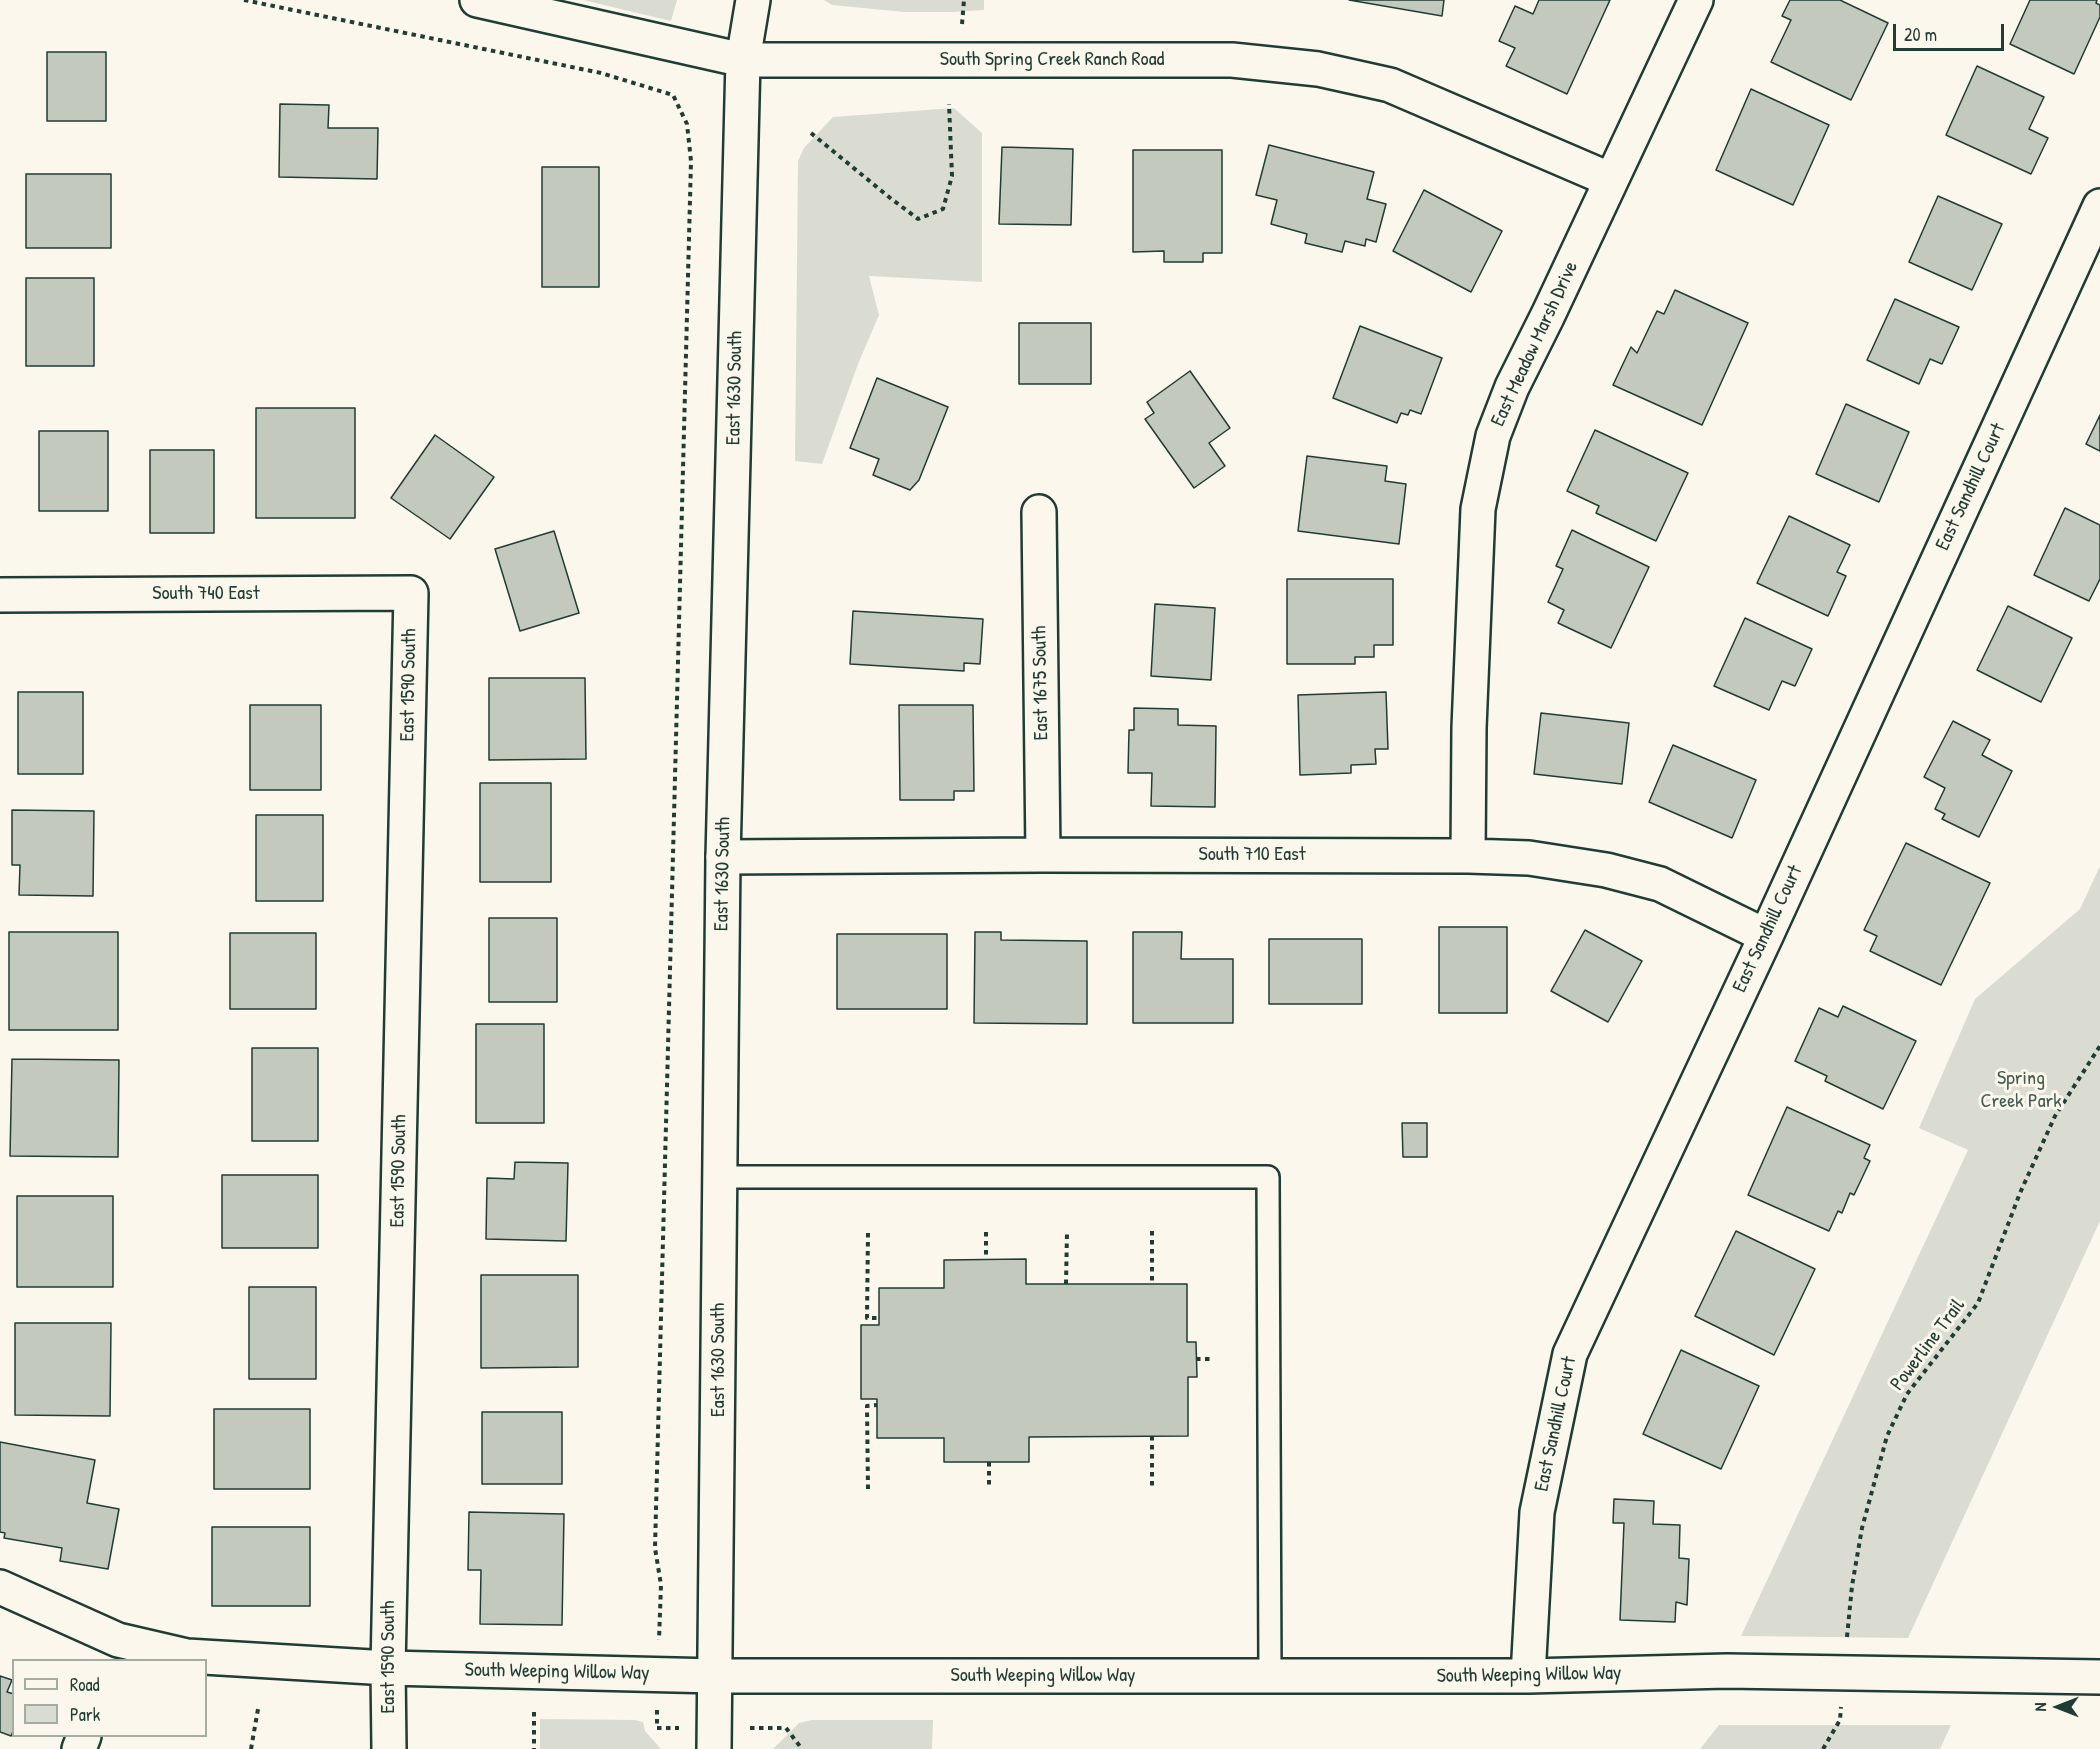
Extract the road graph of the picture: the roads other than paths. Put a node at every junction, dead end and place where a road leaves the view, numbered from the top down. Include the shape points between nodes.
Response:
1 (477, 0) edge
2 (753, 0) edge
3 (1696, 0) edge
4 (743, 60) junction
5 (1611, 180) junction
6 (2100, 206) edge
7 (1039, 512) dead end
8 (411, 593) joint
9 (0, 595) edge
10 (1043, 855) junction
11 (1468, 856) junction
12 (723, 857) junction
13 (1766, 936) junction
14 (720, 1177) junction
15 (0, 1587) edge
16 (114, 1650) edge
17 (388, 1668) junction
18 (716, 1676) junction
19 (1269, 1676) junction
20 (1528, 1676) junction
21 (2100, 1677) edge
22 (389, 1749) edge
23 (714, 1749) edge

1 - 4 street, South Spring Creek Ranch Road
2 - 4 street, East 1630 South
3 - 5 street, East Meadow Marsh Drive
4 - 5 street, South Spring Creek Ranch Road via 1232,60 1318,69 1390,85
4 - 12 street, East 1630 South
5 - 11 street, East Meadow Marsh Drive via 1512,387 1493,436 1478,509 1469,716
6 - 13 street, East Sandhill Court
7 - 10 street, East 1675 South
8 - 9 street, South 740 East
8 - 17 street, East 1590 South
10 - 11 street, South 710 East
10 - 12 street, South 710 East
11 - 13 street, South 710 East via 1529,858 1606,870 1660,884
12 - 14 street, East 1630 South
13 - 20 street, East Sandhill Court via 1570,1354 1537,1512
14 - 18 street, East 1630 South
14 - 19 lane via 1268,1177
15 - 16 street, South Weeping Willow Way
16 - 17 street, South Weeping Willow Way
17 - 18 street, South Weeping Willow Way
17 - 22 street, East 1590 South
18 - 19 street, South Weeping Willow Way
18 - 23 street, East 1630 South
19 - 20 street, South Weeping Willow Way
20 - 21 street, South Weeping Willow Way via 1727,1671

